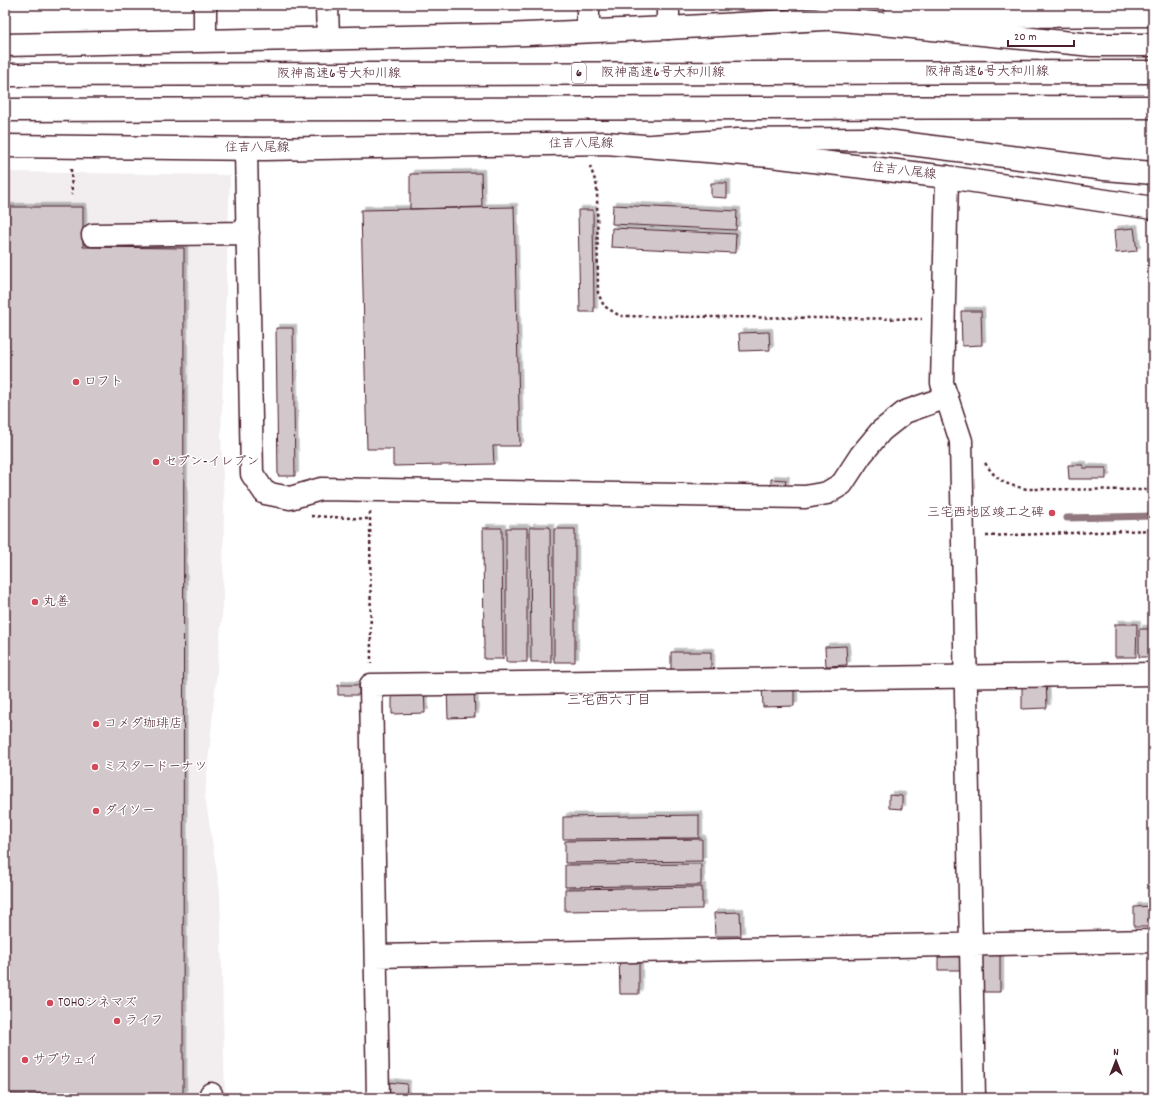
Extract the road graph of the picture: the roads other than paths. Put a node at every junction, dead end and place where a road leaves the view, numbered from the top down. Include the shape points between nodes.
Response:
1 (205, 5) edge
2 (327, 5) edge
3 (588, 5) edge
4 (668, 5) edge
5 (1153, 15) edge
6 (823, 18) junction
7 (668, 28) junction
8 (588, 32) junction
9 (328, 38) junction
10 (205, 40) junction
11 (5, 45) edge
12 (1153, 45) edge
13 (1153, 72) edge
14 (5, 75) edge
15 (1153, 107) edge
16 (5, 110) edge
17 (5, 146) edge
18 (652, 146) junction
19 (246, 149) junction
20 (1153, 173) edge
21 (947, 177) junction
22 (1153, 208) edge
23 (248, 232) junction
24 (93, 235) dead end
25 (947, 397) junction
26 (1153, 674) edge
27 (966, 677) junction
28 (1153, 941) edge
29 (972, 945) junction
30 (376, 956) junction
31 (378, 1098) edge
32 (974, 1098) edge

1 - 10 main road
2 - 9 main road
3 - 8 main road
4 - 7 main road
5 - 6 main road
6 - 7 main road
6 - 12 main road via 1092,45
7 - 8 main road
8 - 9 main road
9 - 10 main road
10 - 11 main road
13 - 14 main road, 阪神高速6号大和川線 / 6
15 - 16 main road
17 - 19 main road, 住吉八尾線
18 - 19 main road, 住吉八尾線 via 581,143
18 - 20 main road via 737,140 871,139
18 - 21 main road, 住吉八尾線 via 771,156
19 - 23 main road
21 - 22 main road, 住吉八尾線
21 - 25 main road via 942,383
23 - 24 main road
23 - 25 main road via 252,474 266,492 284,497 290,498 321,489 805,497 827,493 842,484 881,431 905,412
25 - 27 main road via 961,441
26 - 27 main road
27 - 29 main road
27 - 30 main road via 371,685
28 - 29 main road
29 - 30 main road
29 - 32 main road
30 - 31 main road

